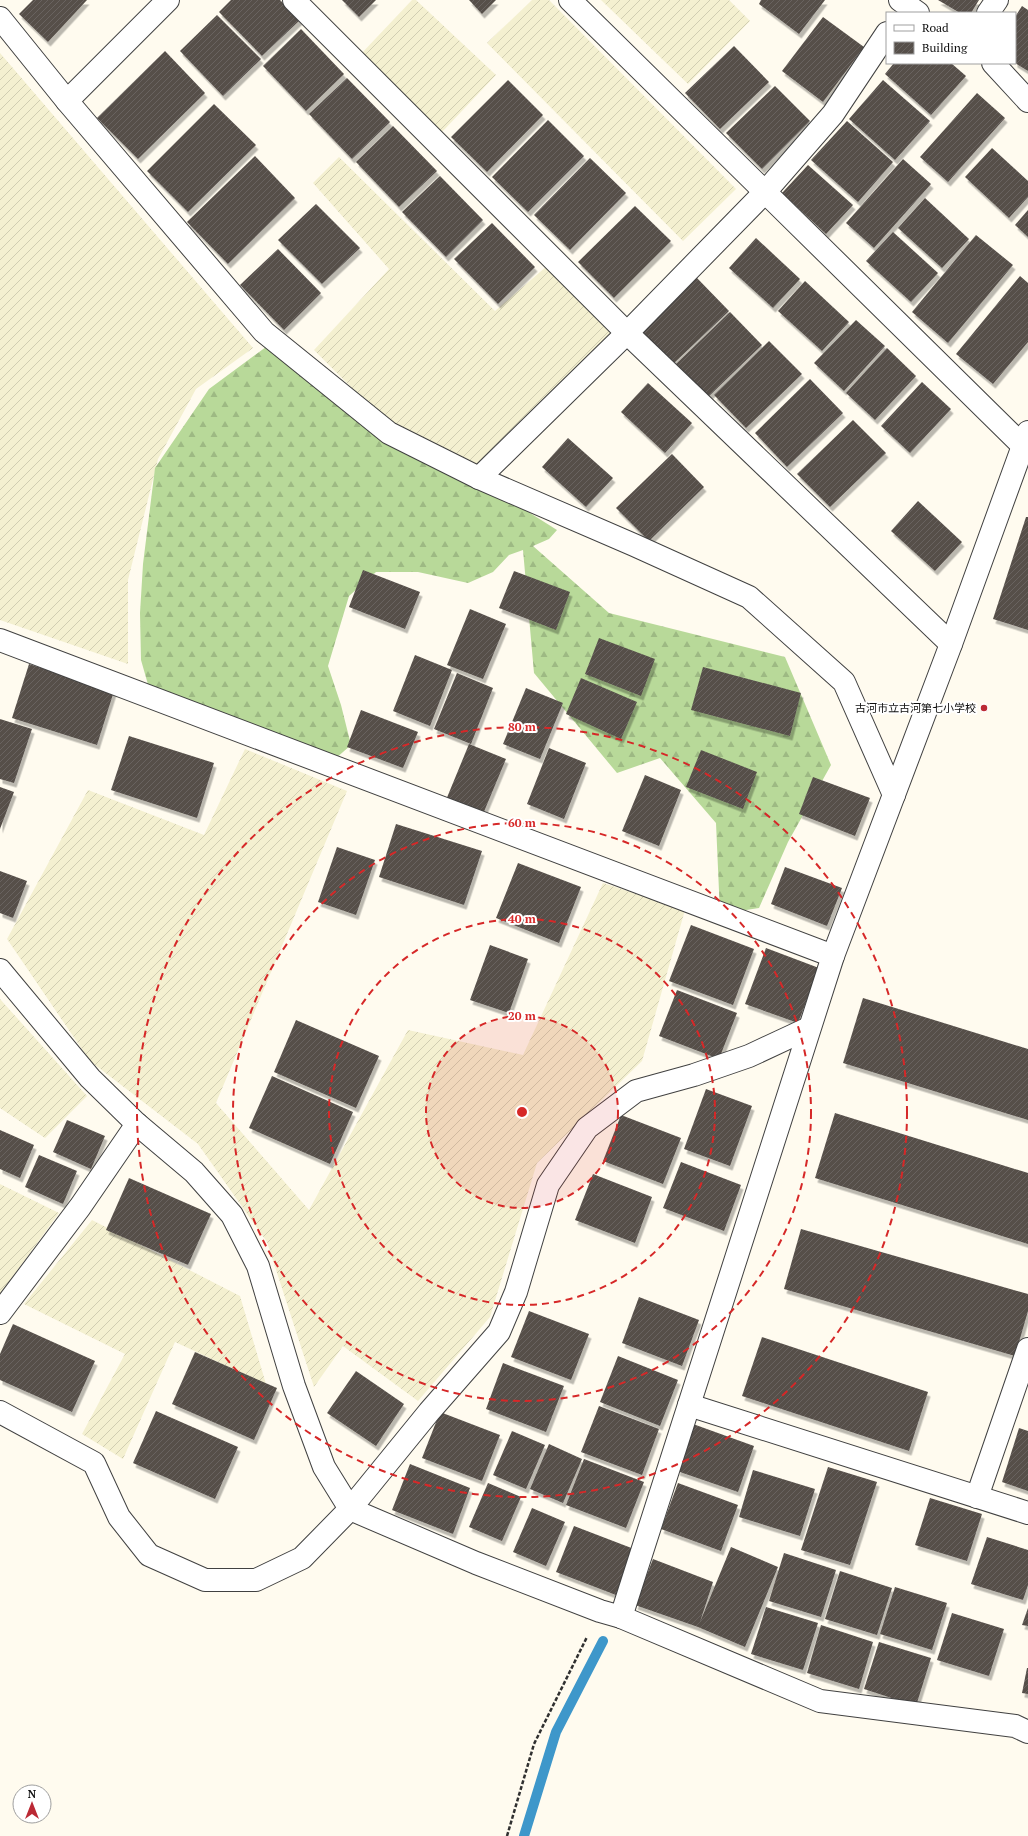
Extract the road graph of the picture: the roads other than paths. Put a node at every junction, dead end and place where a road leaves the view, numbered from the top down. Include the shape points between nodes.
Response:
1 (168, 0) edge
2 (294, 0) edge
3 (570, 0) edge
4 (997, 0) edge
5 (989, 12) edge
6 (0, 18) edge
7 (886, 34) edge
8 (994, 64) edge
9 (67, 100) junction
10 (1028, 101) edge
11 (765, 192) junction
12 (627, 334) junction
13 (1025, 439) edge
14 (479, 478) junction
15 (0, 640) edge
16 (951, 644) junction
17 (894, 795) junction
18 (833, 956) junction
19 (0, 970) edge
20 (809, 1028) junction
21 (137, 1124) junction
22 (0, 1313) edge
23 (1028, 1349) edge
24 (689, 1405) junction
25 (0, 1412) edge
26 (977, 1497) junction
27 (350, 1509) junction
28 (1028, 1513) edge
29 (621, 1617) junction
30 (1028, 1732) edge

1 - 9 street
2 - 12 street
3 - 11 street
4 - 5 street
6 - 9 street
7 - 11 street via 833,114
8 - 10 street
9 - 14 street via 264,332 389,433
11 - 12 street
11 - 13 street
12 - 14 street
12 - 16 street
13 - 16 street
14 - 17 street via 749,597 844,682
15 - 18 street
16 - 17 street
17 - 18 street
18 - 20 street
19 - 21 street via 90,1078
20 - 24 street
20 - 27 street via 749,1056 636,1091 587,1128 548,1185 516,1292 499,1332 429,1412
21 - 22 street via 80,1207
21 - 27 street via 194,1172 232,1215 258,1266 294,1386 324,1467
23 - 26 street
24 - 26 street
24 - 29 street
25 - 27 street via 94,1463 119,1517 149,1555 205,1580 256,1580 302,1558
26 - 28 street
27 - 29 street via 476,1562
29 - 30 street via 820,1701 1015,1726

